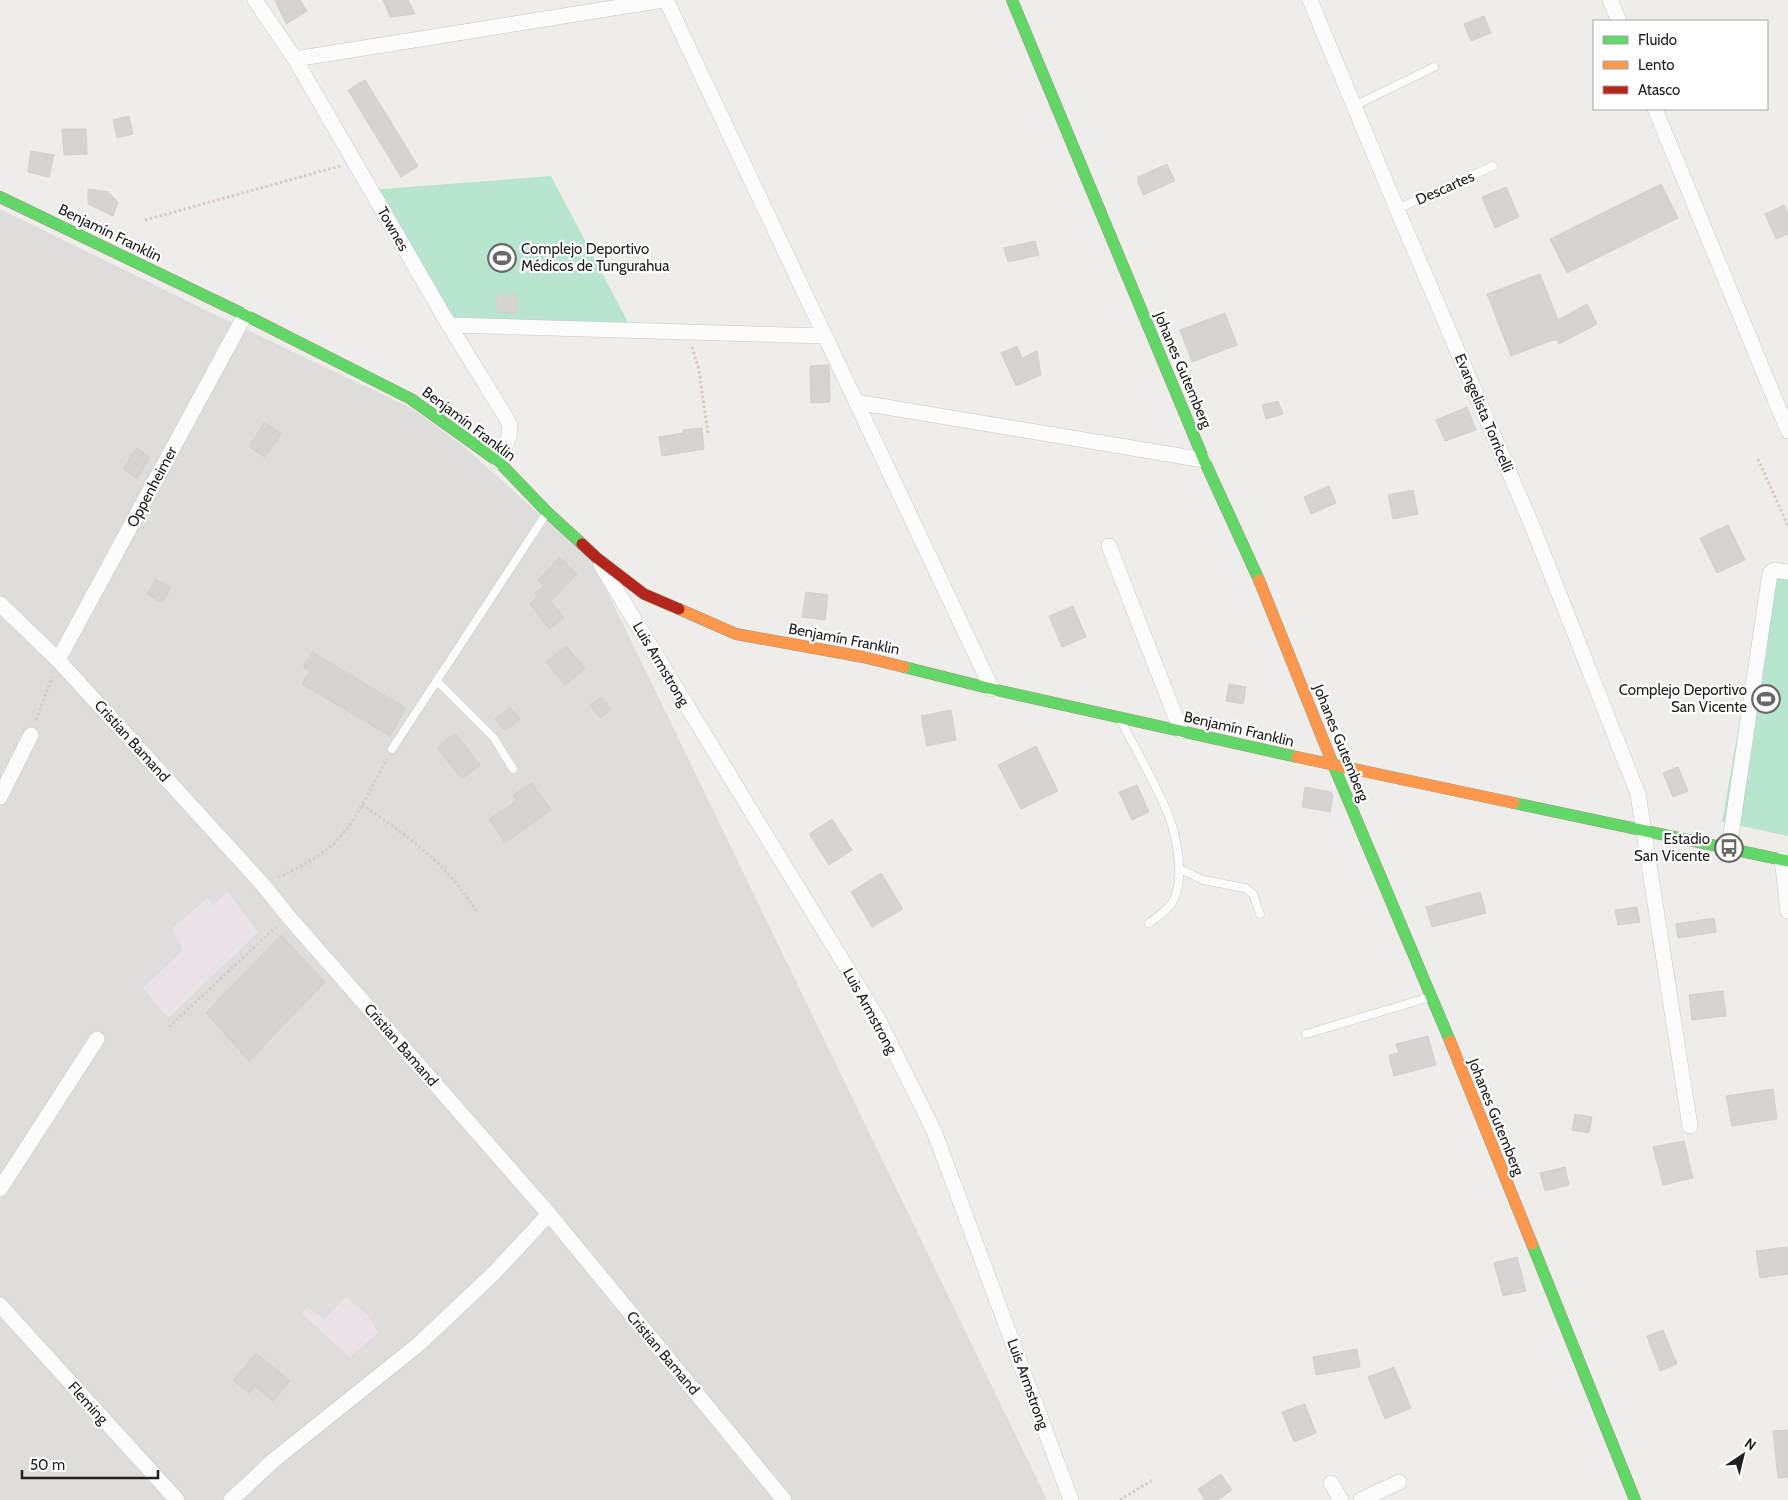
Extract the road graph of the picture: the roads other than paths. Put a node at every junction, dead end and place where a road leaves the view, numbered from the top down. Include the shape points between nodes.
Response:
1 (255, 0) edge
2 (665, 0) edge
3 (1012, 0) edge
4 (1310, 0) edge
5 (1610, 0) edge
6 (1619, 20) edge
7 (295, 59) junction
8 (1434, 67) dead end
9 (1354, 106) junction
10 (1655, 110) edge
11 (1492, 166) dead end
12 (0, 197) edge
13 (1397, 209) junction
14 (245, 314) junction
15 (449, 325) junction
16 (825, 336) junction
17 (856, 402) junction
18 (1788, 431) edge
19 (1204, 460) junction
20 (499, 462) junction
21 (547, 512) junction
22 (1109, 546) dead end
23 (597, 558) junction
24 (1788, 572) edge
25 (0, 604) edge
26 (58, 660) junction
27 (437, 681) junction
28 (992, 689) junction
29 (1120, 717) junction
30 (1181, 731) junction
31 (31, 735) road end
32 (392, 750) road end
33 (1333, 765) junction
34 (513, 768) dead end
35 (0, 798) edge
36 (1645, 831) junction
37 (1728, 848) junction
38 (1785, 860) edge
39 (1180, 869) junction
40 (1788, 911) edge
41 (1260, 914) dead end
42 (1149, 923) dead end
43 (1432, 997) junction
44 (1306, 1034) dead end
45 (97, 1039) dead end
46 (1690, 1126) dead end
47 (0, 1189) edge
48 (549, 1214) junction
49 (0, 1305) edge
50 (1399, 1482) dead end
51 (1332, 1483) dead end
52 (177, 1500) edge
53 (231, 1500) edge
54 (784, 1500) edge
55 (1071, 1500) edge
56 (1341, 1500) edge
57 (1361, 1500) edge
58 (1635, 1500) edge

1 - 7 street, Townes
2 - 7 street
2 - 16 street
3 - 19 street, Johanes Gutemberg
4 - 9 street, Evangelista Torricelli
5 - 6 street
7 - 15 street, Townes
8 - 9 lane
9 - 13 street, Evangelista Torricelli
10 - 18 street
11 - 13 lane, Descartes
12 - 14 street, Benjamín Franklin
13 - 36 street, Evangelista Torricelli via 1533,528 1638,794
14 - 20 street, Benjamín Franklin via 411,399
14 - 26 street, Oppenheimer
15 - 16 street
15 - 20 street, Townes via 510,425
16 - 17 street
17 - 19 street
17 - 28 street
19 - 33 street, Johanes Gutemberg via 1258,578
20 - 21 street, Benjamín Franklin
21 - 23 street, Benjamín Franklin
21 - 27 lane
22 - 30 street
23 - 28 street, Benjamín Franklin via 644,594 736,634 863,656
23 - 55 street, Luis Armstrong via 882,1028 934,1131
24 - 37 street via 1774,570 1770,574
25 - 26 street, Cristian Bamand
26 - 48 street, Cristian Bamand via 264,886
27 - 32 lane
27 - 34 lane via 494,738
28 - 29 street, Benjamín Franklin
29 - 30 street, Benjamín Franklin
29 - 39 lane via 1168,814
30 - 33 street, Benjamín Franklin
31 - 35 street
33 - 36 street, Benjamín Franklin
33 - 43 street, Johanes Gutemberg
36 - 37 street, Benjamín Franklin
36 - 46 street, Evangelista Torricelli
37 - 38 street, Benjamín Franklin
38 - 40 street
39 - 41 lane via 1202,880 1245,888 1253,894
39 - 42 lane via 1173,902
43 - 44 lane
43 - 58 street, Johanes Gutemberg
45 - 47 street
48 - 53 street via 494,1273 419,1344 274,1460
48 - 54 street, Cristian Bamand
49 - 52 street, Fleming
50 - 57 street
51 - 56 street

